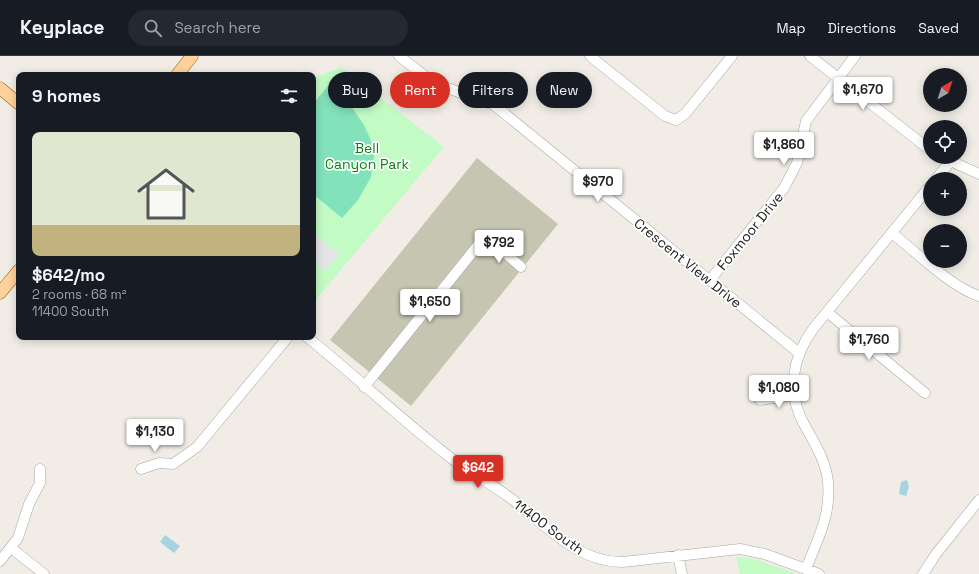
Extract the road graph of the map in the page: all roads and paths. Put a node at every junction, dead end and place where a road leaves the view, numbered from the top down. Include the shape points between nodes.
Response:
1 (192, 56) edge
2 (399, 56) edge
3 (590, 56) edge
4 (732, 56) edge
5 (810, 56) edge
6 (855, 56) edge
7 (179, 72) edge
8 (838, 78) junction
9 (0, 88) edge
10 (16, 101) edge
11 (923, 145) edge
12 (957, 164) edge
13 (979, 174) edge
14 (923, 195) edge
15 (892, 233) junction
16 (521, 267) dead end
17 (16, 274) edge
18 (710, 280) junction
19 (0, 293) edge
20 (979, 296) edge
21 (827, 312) junction
22 (286, 340) edge
23 (310, 340) edge
24 (799, 352) junction
25 (364, 387) junction
26 (925, 393) dead end
27 (794, 395) junction
28 (760, 400) dead end
29 (40, 469) dead end
30 (141, 469) dead end
31 (979, 500) edge
32 (11, 548) junction
33 (678, 555) junction
34 (0, 561) edge
35 (806, 569) junction
36 (44, 574) edge
37 (682, 574) edge
38 (819, 574) edge
39 (924, 574) edge

1 - 7 main road
2 - 18 street, Crescent View Drive via 434,83 494,105
3 - 4 street via 665,116 676,120 685,114
5 - 8 street
6 - 8 street, Foxmoor Drive
8 - 11 street
8 - 18 street, Foxmoor Drive via 806,121 797,163 784,188
9 - 10 main road
12 - 13 street
14 - 15 street
15 - 20 street via 957,285
15 - 21 street
16 - 25 street via 492,244 479,244
17 - 19 main road
18 - 24 street, Crescent View Drive
21 - 24 street via 806,338
21 - 26 street
22 - 30 street via 197,447 173,464 159,463
23 - 25 street, 11400 South
24 - 27 street via 795,366
25 - 33 street, 11400 South via 452,458 586,555 610,562
27 - 28 street
27 - 35 street via 798,410 823,460 828,480 826,518
29 - 32 street via 40,483 29,504 18,538
31 - 39 street via 936,554
32 - 34 street
32 - 36 street
33 - 35 street, 11400 South via 740,549 765,554
33 - 37 street
35 - 38 street, 11400 South

